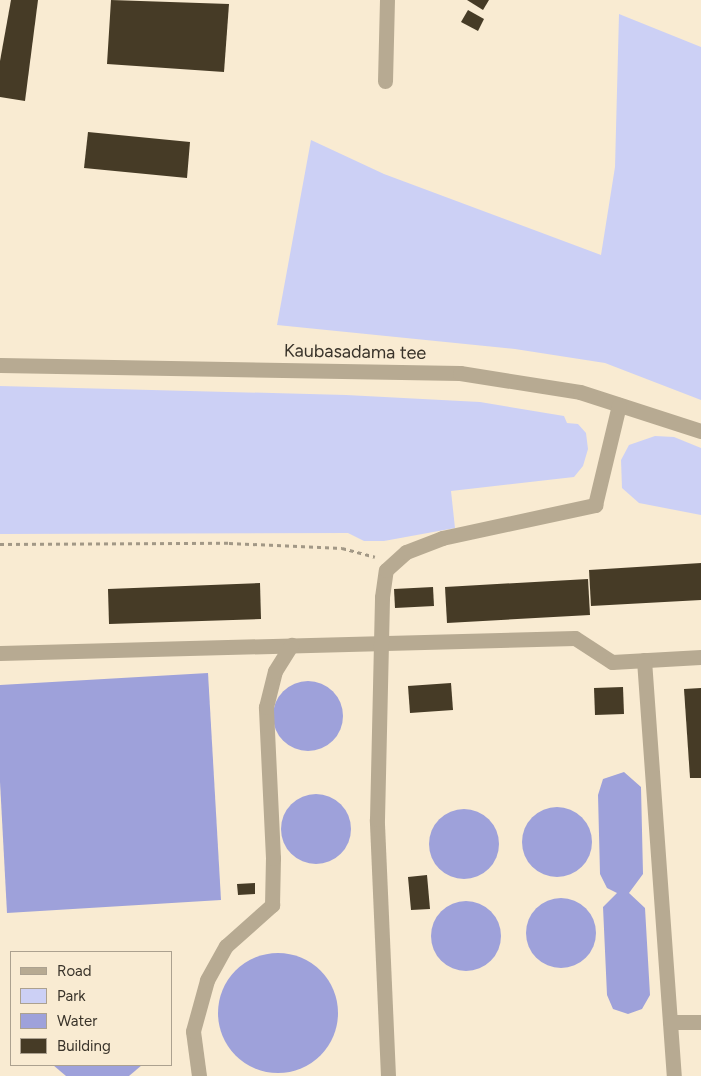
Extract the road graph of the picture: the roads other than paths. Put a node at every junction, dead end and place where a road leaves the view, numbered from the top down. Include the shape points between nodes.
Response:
1 (387, 0) edge
2 (385, 81) dead end
3 (0, 365) edge
4 (619, 405) junction
5 (701, 431) edge
6 (382, 642) junction
7 (291, 645) junction
8 (0, 653) edge
9 (701, 657) edge
10 (644, 660) junction
11 (670, 1022) junction
12 (701, 1022) edge
13 (199, 1076) edge
14 (388, 1076) edge
15 (674, 1076) edge

1 - 2 street
3 - 4 street, Kaubasadama tee via 460,373 580,392
4 - 5 street, Kaubasadama tee
4 - 6 street via 595,506 442,538 406,552 386,570
6 - 7 street
6 - 10 street via 575,638 612,662
6 - 14 street via 376,819
7 - 8 street
7 - 13 street via 275,671 266,707 272,905 226,946 207,980 193,1031
9 - 10 street
10 - 11 street
11 - 12 street
11 - 15 street

